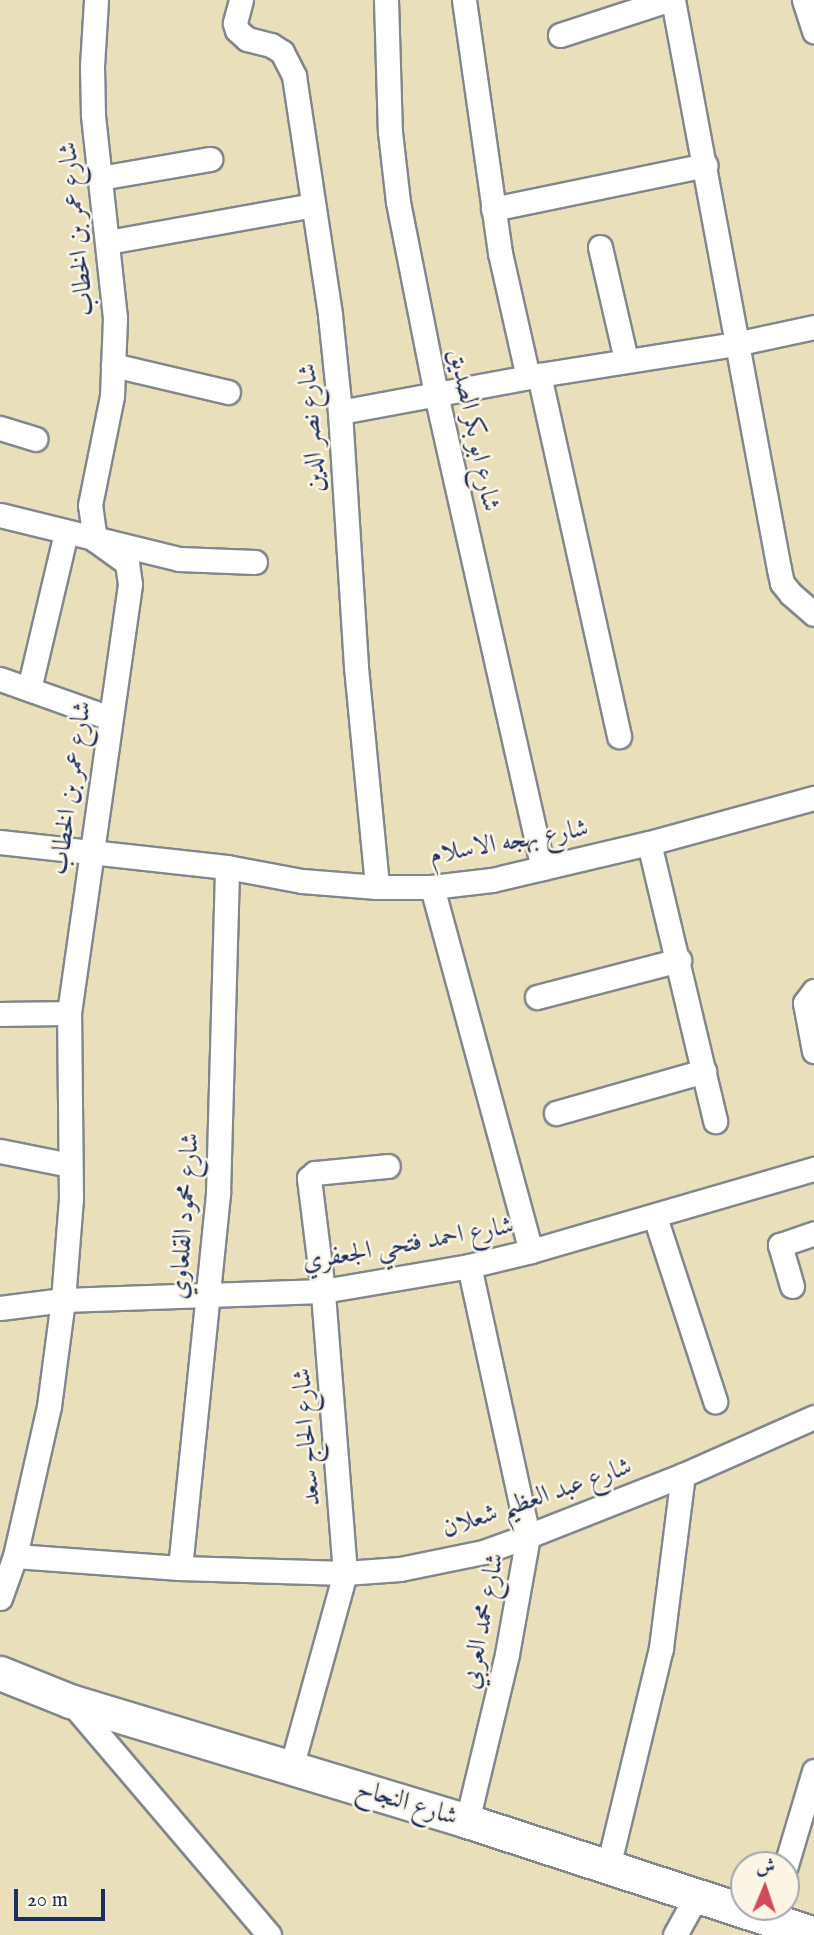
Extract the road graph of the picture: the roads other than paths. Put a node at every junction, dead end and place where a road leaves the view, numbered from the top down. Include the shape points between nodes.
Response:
1 (96, 0) edge
2 (241, 0) edge
3 (386, 0) edge
4 (464, 0) edge
5 (671, 0) edge
6 (804, 0) edge
7 (814, 31) edge
8 (560, 35) dead end
9 (210, 159) dead end
10 (705, 165) junction
11 (100, 178) junction
12 (313, 205) junction
13 (493, 209) junction
14 (108, 242) junction
15 (600, 247) dead end
16 (814, 327) edge
17 (735, 344) junction
18 (626, 360) junction
19 (113, 365) junction
20 (533, 376) junction
21 (228, 392) dead end
22 (436, 394) junction
23 (340, 412) junction
24 (0, 428) edge
25 (35, 439) dead end
26 (0, 515) edge
27 (66, 533) junction
28 (95, 540) junction
29 (255, 562) dead end
30 (813, 610) edge
31 (0, 679) edge
32 (29, 689) junction
33 (110, 718) junction
34 (619, 736) dead end
35 (814, 798) edge
36 (0, 842) edge
37 (649, 843) junction
38 (89, 853) junction
39 (227, 867) junction
40 (543, 868) junction
41 (377, 887) junction
42 (432, 887) junction
43 (679, 960) junction
44 (814, 991) edge
45 (537, 997) dead end
46 (69, 1013) junction
47 (0, 1014) edge
48 (814, 1051) edge
49 (704, 1070) junction
50 (556, 1113) dead end
51 (715, 1121) dead end
52 (0, 1151) edge
53 (70, 1165) junction
54 (388, 1166) dead end
55 (814, 1169) edge
56 (654, 1217) junction
57 (814, 1233) edge
58 (531, 1251) junction
59 (469, 1266) junction
60 (792, 1286) dead end
61 (323, 1291) junction
62 (208, 1297) junction
63 (63, 1300) junction
64 (0, 1308) edge
65 (715, 1401) dead end
66 (814, 1417) edge
67 (683, 1475) junction
68 (528, 1536) junction
69 (15, 1556) junction
70 (180, 1568) junction
71 (345, 1573) junction
72 (0, 1598) edge
73 (0, 1673) edge
74 (70, 1701) junction
75 (291, 1768) junction
76 (814, 1771) edge
77 (467, 1821) junction
78 (790, 1851) edge
79 (608, 1867) junction
80 (697, 1895) junction
81 (785, 1924) edge
82 (269, 1935) edge
83 (674, 1935) edge

1 - 11 street, شارع عمر بن الخطاب via 92,66
2 - 12 street, شارع نصر الدين via 237,30 247,40 271,45 290,63
3 - 22 street, شارع ابو بكر الصديق via 390,132 398,202
4 - 13 street
5 - 8 street
5 - 10 street
6 - 7 street
9 - 11 street
10 - 13 street
10 - 17 street
11 - 14 street, شارع عمر بن الخطاب
12 - 14 street
12 - 23 street, شارع نصر الدين
13 - 20 street
14 - 19 street, شارع عمر بن الخطاب via 115,318
15 - 18 street
16 - 17 street
17 - 18 street
17 - 30 street via 782,583
18 - 20 street
19 - 21 street
19 - 28 street, شارع عمر بن الخطاب via 112,396 90,505
20 - 22 street
20 - 34 street
22 - 23 street
22 - 40 street, شارع ابو بكر الصديق
23 - 41 street, شارع نصر الدين via 356,667
24 - 25 street
26 - 27 street
27 - 28 street
27 - 32 street
28 - 29 street via 179,559
28 - 33 street, شارع عمر بن الخطاب via 127,563 130,572
31 - 32 street
32 - 33 street
33 - 38 street, شارع عمر بن الخطاب
35 - 37 street, شارع بهجه الاسلام
36 - 38 street, شارع بهجه الاسلام
37 - 40 street, شارع بهجه الاسلام
37 - 43 street
38 - 39 street, شارع بهجه الاسلام
38 - 46 street, شارع عمر بن الخطاب
39 - 41 street, شارع بهجه الاسلام via 302,881
39 - 62 street, شارع محمود القلعاوي via 218,1193
40 - 42 street, شارع بهجه الاسلام
41 - 42 street, شارع بهجه الاسلام
42 - 58 street
43 - 45 street
43 - 49 street
44 - 48 street via 805,1003
46 - 47 street
46 - 53 street, شارع عمر بن الخطاب
49 - 50 street
49 - 51 street
52 - 53 street
53 - 63 street, شارع عمر بن الخطاب
54 - 61 street, شارع الحاج سعد via 310,1174
55 - 56 street, شارع احمد فتحي الجعفري
56 - 58 street, شارع احمد فتحي الجعفري
56 - 65 street
57 - 60 street via 780,1245
58 - 59 street, شارع احمد فتحي الجعفري
59 - 61 street, شارع احمد فتحي الجعفري
59 - 68 street, شارع محمد العربي
61 - 62 street, شارع احمد فتحي الجعفري
61 - 71 street, شارع الحاج سعد
62 - 63 street, شارع احمد فتحي الجعفري
62 - 70 street, شارع محمود القلعاوي
63 - 64 street, شارع احمد فتحي الجعفري
63 - 69 street, شارع عمر بن الخطاب via 49,1406
66 - 67 street, شارع عبد العظيم شعلان
67 - 68 street, شارع عبد العظيم شعلان
67 - 79 street via 661,1648
68 - 71 street, شارع عبد العظيم شعلان via 439,1562
68 - 77 street, شارع محمد العربي via 507,1654
69 - 70 street, شارع عبد العظيم شعلان
69 - 72 street, شارع عمر بن الخطاب
70 - 71 street, شارع عبد العظيم شعلان
71 - 75 street, شارع الحاج سعد
73 - 74 street, شارع النجاح
74 - 75 street, شارع النجاح
74 - 82 street
75 - 77 street, شارع النجاح
76 - 78 street
77 - 79 street, شارع النجاح
79 - 80 street, شارع النجاح
80 - 81 street, شارع النجاح
80 - 83 street

